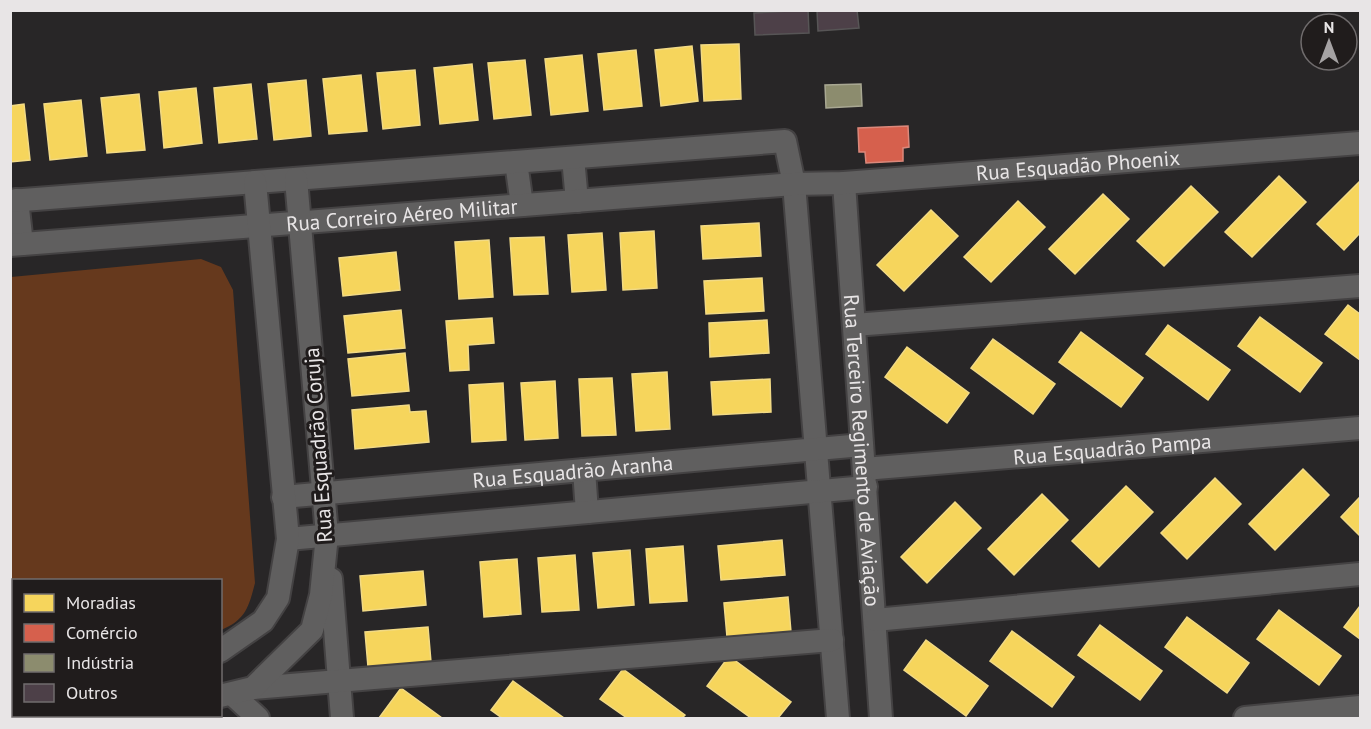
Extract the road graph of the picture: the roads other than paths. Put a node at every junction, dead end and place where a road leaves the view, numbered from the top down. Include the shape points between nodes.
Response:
1 (1360, 143) edge
2 (573, 158) junction
3 (516, 162) junction
4 (296, 178) junction
5 (255, 182) junction
6 (844, 183) junction
7 (794, 184) junction
8 (14, 200) edge
9 (577, 201) junction
10 (522, 205) junction
11 (299, 223) junction
12 (258, 226) junction
13 (16, 245) edge
14 (1360, 286) edge
15 (854, 325) junction
16 (1360, 428) edge
17 (862, 445) junction
18 (816, 449) junction
19 (584, 470) junction
20 (865, 478) junction
21 (820, 491) junction
22 (325, 493) junction
23 (283, 497) junction
24 (587, 512) junction
25 (327, 535) junction
26 (288, 539) junction
27 (1360, 574) edge
28 (875, 620) junction
29 (832, 640) junction
30 (222, 650) edge
31 (339, 681) junction
32 (235, 693) edge
33 (1360, 707) edge
34 (258, 718) edge
35 (342, 718) edge
36 (838, 718) edge
37 (881, 718) edge
38 (1245, 718) edge

1 - 6 street, Rua Esquadão Phoenix
2 - 3 street, Rua Correiro Aéreo Militar
2 - 7 street, Rua Correiro Aéreo Militar via 786,141
2 - 9 street
3 - 4 street, Rua Correiro Aéreo Militar
3 - 10 street
4 - 5 street, Rua Correiro Aéreo Militar
4 - 11 street, Rua Esquadrão Coruja
5 - 8 street, Rua Correiro Aéreo Militar
5 - 12 street, Rua Esquadrão Coruja
6 - 7 street, Rua Esquadão Phoenix
6 - 15 street, Rua Terceiro Regimento de Aviação
7 - 9 street, Rua Correiro Aéreo Militar
7 - 18 street
8 - 13 street
9 - 10 street, Rua Correiro Aéreo Militar
10 - 11 street, Rua Correiro Aéreo Militar
11 - 12 street, Rua Correiro Aéreo Militar
11 - 22 street, Rua Esquadrão Coruja
12 - 13 street, Rua Correiro Aéreo Militar
12 - 23 street, Rua Esquadrão Coruja
14 - 15 street
15 - 17 street, Rua Terceiro Regimento de Aviação
16 - 20 street, Rua Esquadrão Pampa
17 - 18 street, Rua Esquadrão Aranha
17 - 20 street, Rua Terceiro Regimento de Aviação
18 - 19 street, Rua Esquadrão Aranha
18 - 21 street
19 - 22 street, Rua Esquadrão Aranha
19 - 24 street
20 - 21 street, Rua Esquadrão Aranha
20 - 28 street, Rua Terceiro Regimento de Aviação
21 - 24 street, Rua Esquadrão Aranha
21 - 29 street
22 - 23 street, Rua Esquadrão Aranha
22 - 25 street, Rua Esquadrão Coruja
23 - 26 street, Rua Esquadrão Coruja
24 - 25 street, Rua Esquadrão Aranha
25 - 26 street, Rua Esquadrão Aranha
25 - 31 street
25 - 32 street, Rua Esquadrão Coruja via 321,595 312,630
26 - 30 street, Rua Esquadrão Coruja via 278,598 263,621
27 - 28 street
28 - 37 street, Rua Terceiro Regimento de Aviação
29 - 31 street
29 - 36 street
31 - 32 street
31 - 35 street
32 - 34 street
33 - 38 street

